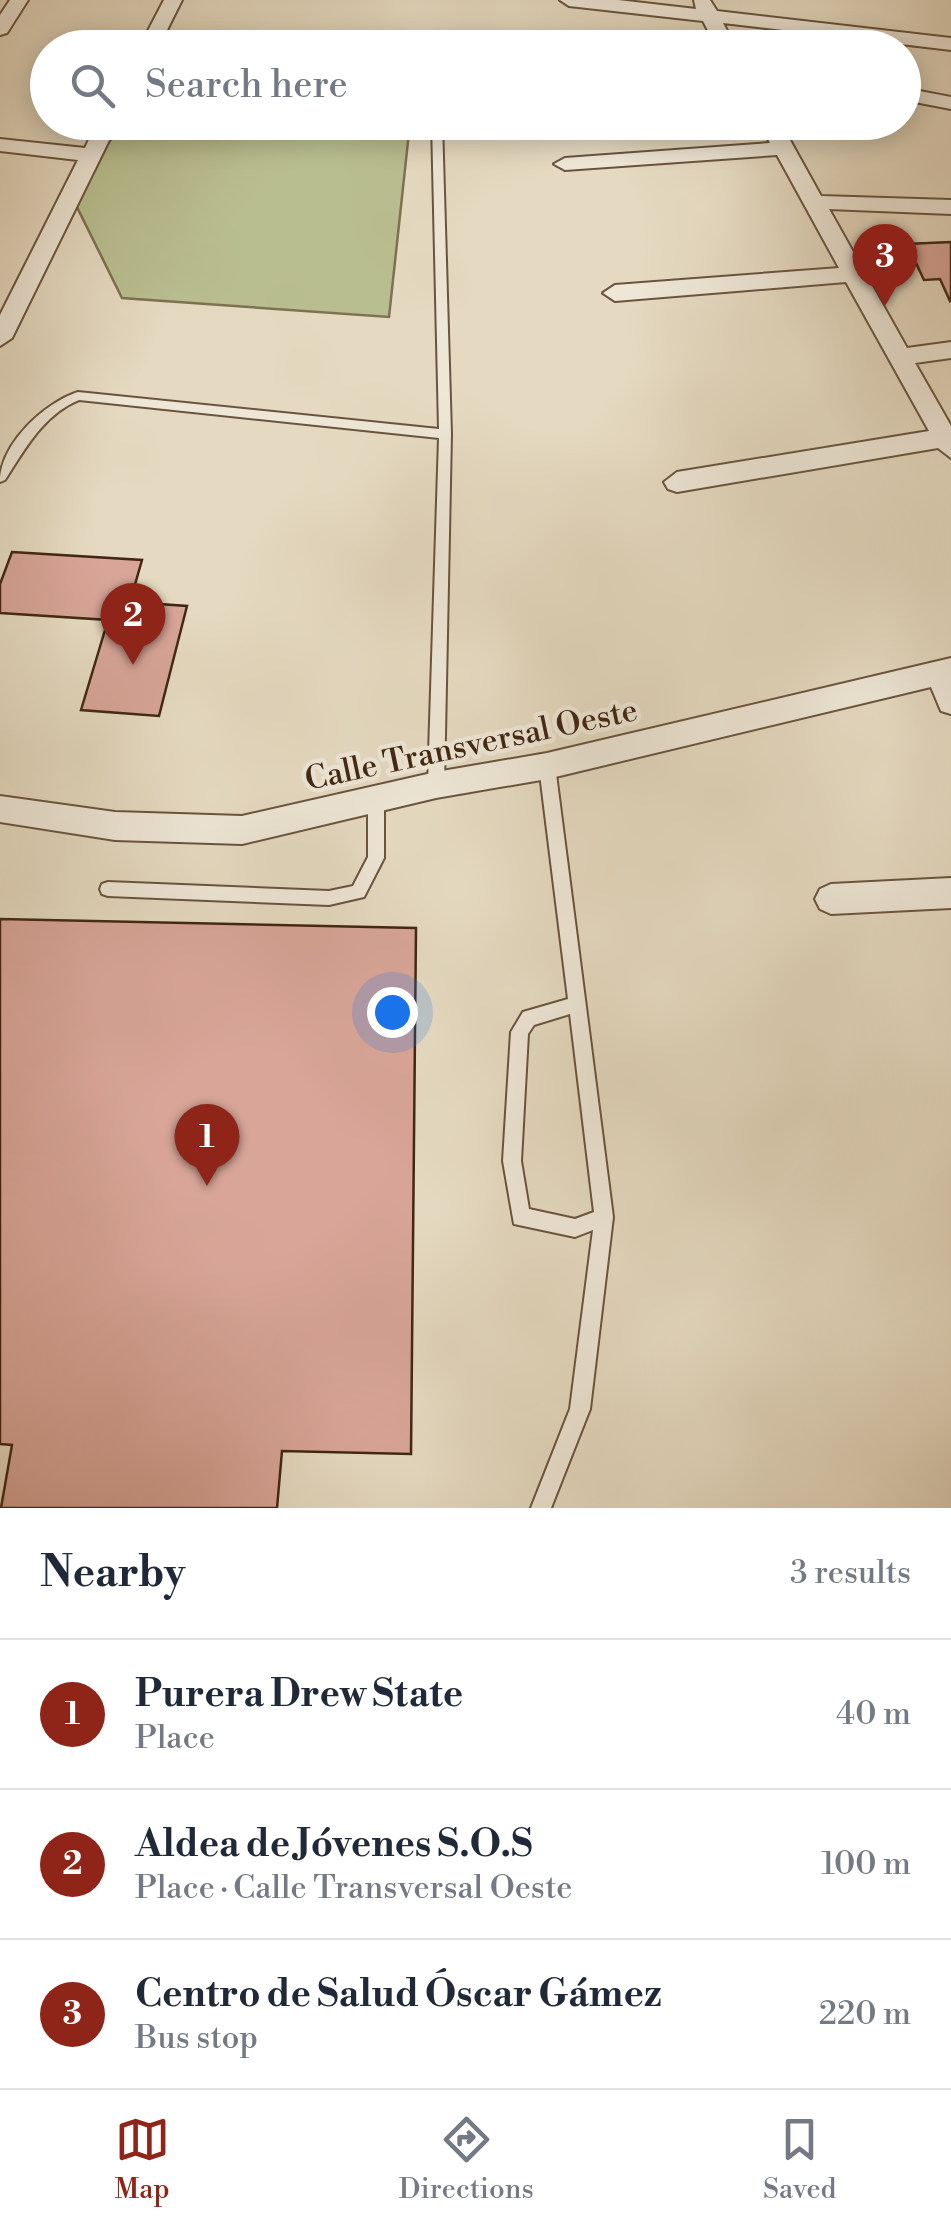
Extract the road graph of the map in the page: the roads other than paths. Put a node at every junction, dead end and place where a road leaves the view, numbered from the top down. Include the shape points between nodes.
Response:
1 (18, 0) edge
2 (173, 0) edge
3 (569, 0) edge
4 (736, 0) edge
5 (705, 8) edge
6 (951, 24) edge
7 (0, 29) edge
8 (157, 30) edge
9 (718, 30) edge
10 (855, 30) edge
11 (921, 40) edge
12 (951, 44) edge
13 (921, 97) edge
14 (951, 103) edge
15 (98, 140) edge
16 (437, 140) edge
17 (778, 140) edge
18 (0, 145) edge
19 (782, 148) junction
20 (90, 155) junction
21 (566, 164) dead end
22 (812, 202) junction
23 (951, 207) edge
24 (851, 274) junction
25 (615, 293) dead end
26 (0, 338) edge
27 (951, 350) edge
28 (897, 357) junction
29 (445, 434) junction
30 (948, 443) edge
31 (0, 477) edge
32 (677, 482) dead end
33 (946, 671) edge
34 (951, 702) edge
35 (547, 766) junction
36 (436, 785) junction
37 (376, 799) junction
38 (0, 810) edge
39 (108, 888) dead end
40 (951, 893) edge
41 (831, 899) dead end
42 (578, 1004) junction
43 (604, 1217) junction
44 (541, 1508) edge

1 - 7 street
2 - 8 street
3 - 5 street
4 - 6 street
5 - 9 street
5 - 10 street
11 - 12 street
13 - 14 street
15 - 20 street
16 - 29 lane
17 - 19 street
18 - 20 street
19 - 21 street
19 - 22 street
20 - 26 street
22 - 23 street
22 - 24 street
24 - 25 street
24 - 28 street
27 - 28 street
28 - 30 street
29 - 31 lane via 78,396 56,402
29 - 36 lane
30 - 32 street
33 - 34 street
33 - 35 street, Calle Transversal Oeste
35 - 36 street, Calle Transversal Oeste
35 - 42 lane
36 - 37 street, Calle Transversal Oeste
37 - 38 street, Calle Transversal Oeste via 242,830 116,826
37 - 39 lane via 376,858 358,892 330,898
40 - 41 street
42 - 43 lane
42 - 43 lane via 529,1018 520,1032 512,1161 521,1217 574,1228
43 - 44 lane via 580,1409

